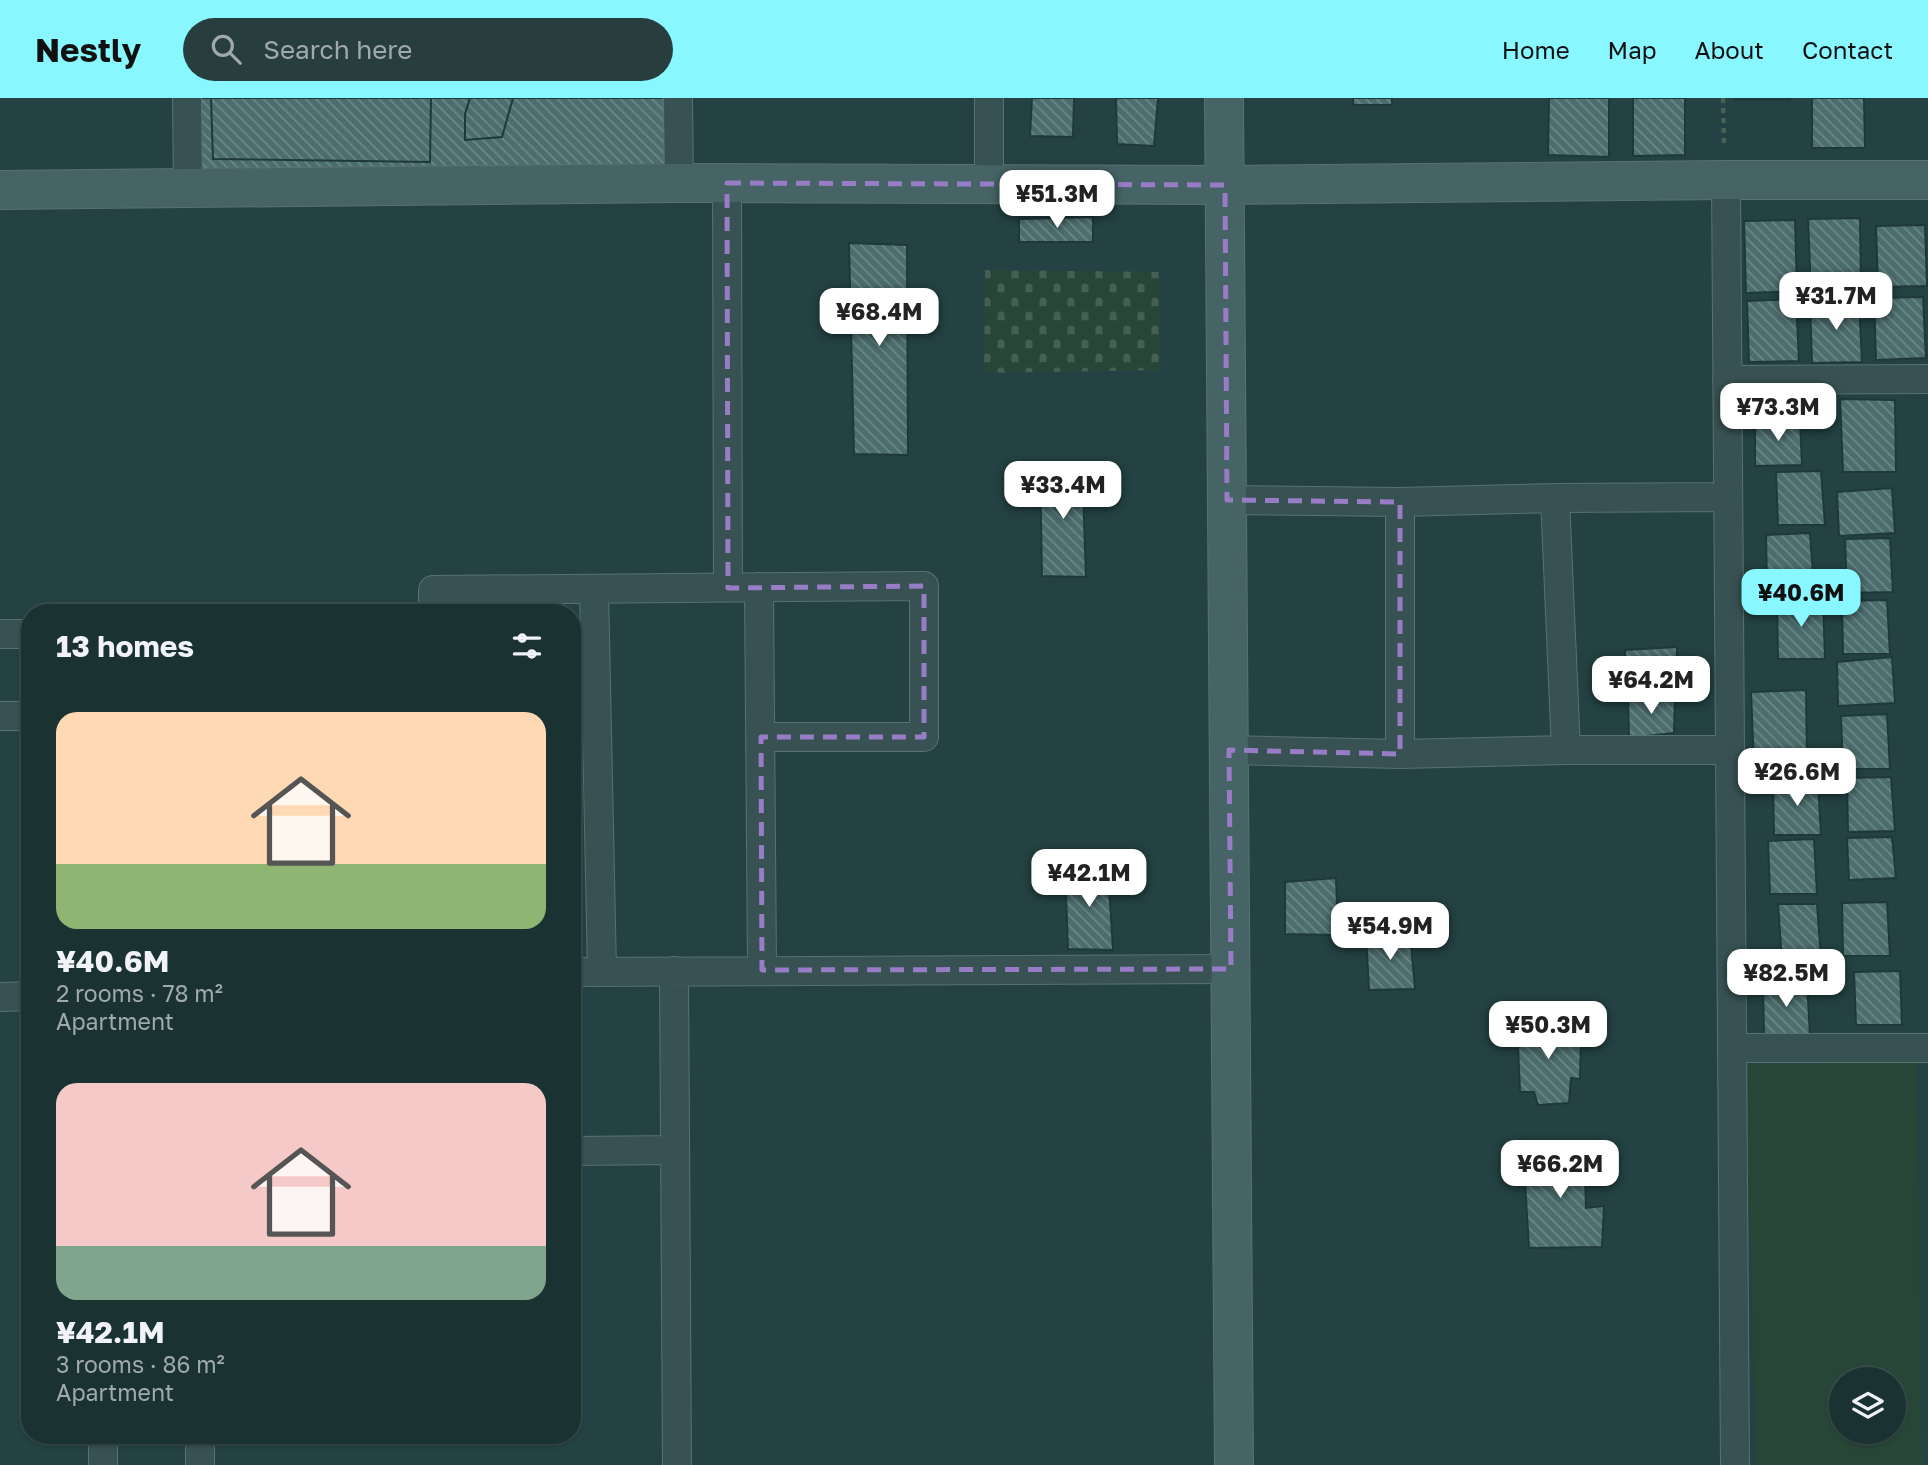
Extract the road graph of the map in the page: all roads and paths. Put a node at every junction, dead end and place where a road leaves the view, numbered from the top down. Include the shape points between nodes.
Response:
1 (187, 98) edge
2 (678, 98) edge
3 (989, 98) edge
4 (1224, 98) edge
5 (1723, 98) edge
6 (1726, 180) junction
7 (1928, 180) edge
8 (679, 183) junction
9 (727, 183) junction
10 (989, 184) junction
11 (1225, 185) junction
12 (188, 189) junction
13 (0, 190) edge
14 (1928, 379) edge
15 (1727, 380) junction
16 (1728, 497) junction
17 (1555, 498) junction
18 (1227, 500) junction
19 (1400, 502) junction
20 (759, 587) junction
21 (728, 588) junction
22 (594, 589) junction
23 (433, 604) edge
24 (0, 634) edge
25 (21, 634) edge
26 (0, 716) edge
27 (21, 716) edge
28 (761, 737) junction
29 (1229, 750) junction
30 (1566, 750) junction
31 (1730, 750) junction
32 (1400, 754) junction
33 (1231, 969) junction
34 (762, 970) junction
35 (674, 971) junction
36 (581, 972) edge
37 (602, 972) junction
38 (21, 996) edge
39 (0, 997) edge
40 (1732, 1048) junction
41 (1928, 1048) edge
42 (674, 1150) junction
43 (581, 1151) edge
44 (103, 1444) edge
45 (200, 1444) edge
46 (103, 1465) edge
47 (200, 1465) edge
48 (677, 1465) edge
49 (1234, 1465) edge
50 (1735, 1465) edge

1 - 12 street
2 - 8 street
3 - 10 street
4 - 11 street
5 - 6 path
6 - 7 street
6 - 11 street
6 - 15 street
8 - 9 street
8 - 12 street
9 - 10 street
9 - 21 street
10 - 11 street
11 - 18 street
12 - 13 street
14 - 15 street
15 - 16 street
16 - 17 street
16 - 31 street
17 - 19 street
17 - 30 street
18 - 19 street
18 - 29 street
19 - 32 street
20 - 21 street
20 - 28 street
20 - 28 street via 924,586 924,737
21 - 22 street
22 - 23 street via 433,590
22 - 37 street
24 - 25 street
26 - 27 street
28 - 34 street
29 - 32 street
29 - 33 street
30 - 31 street
30 - 32 street
31 - 40 street
33 - 34 street
33 - 49 street
34 - 35 street
35 - 37 street
35 - 42 street
36 - 37 street
38 - 39 street
40 - 41 street
40 - 50 street
42 - 43 street
42 - 48 street
44 - 46 street
45 - 47 street

